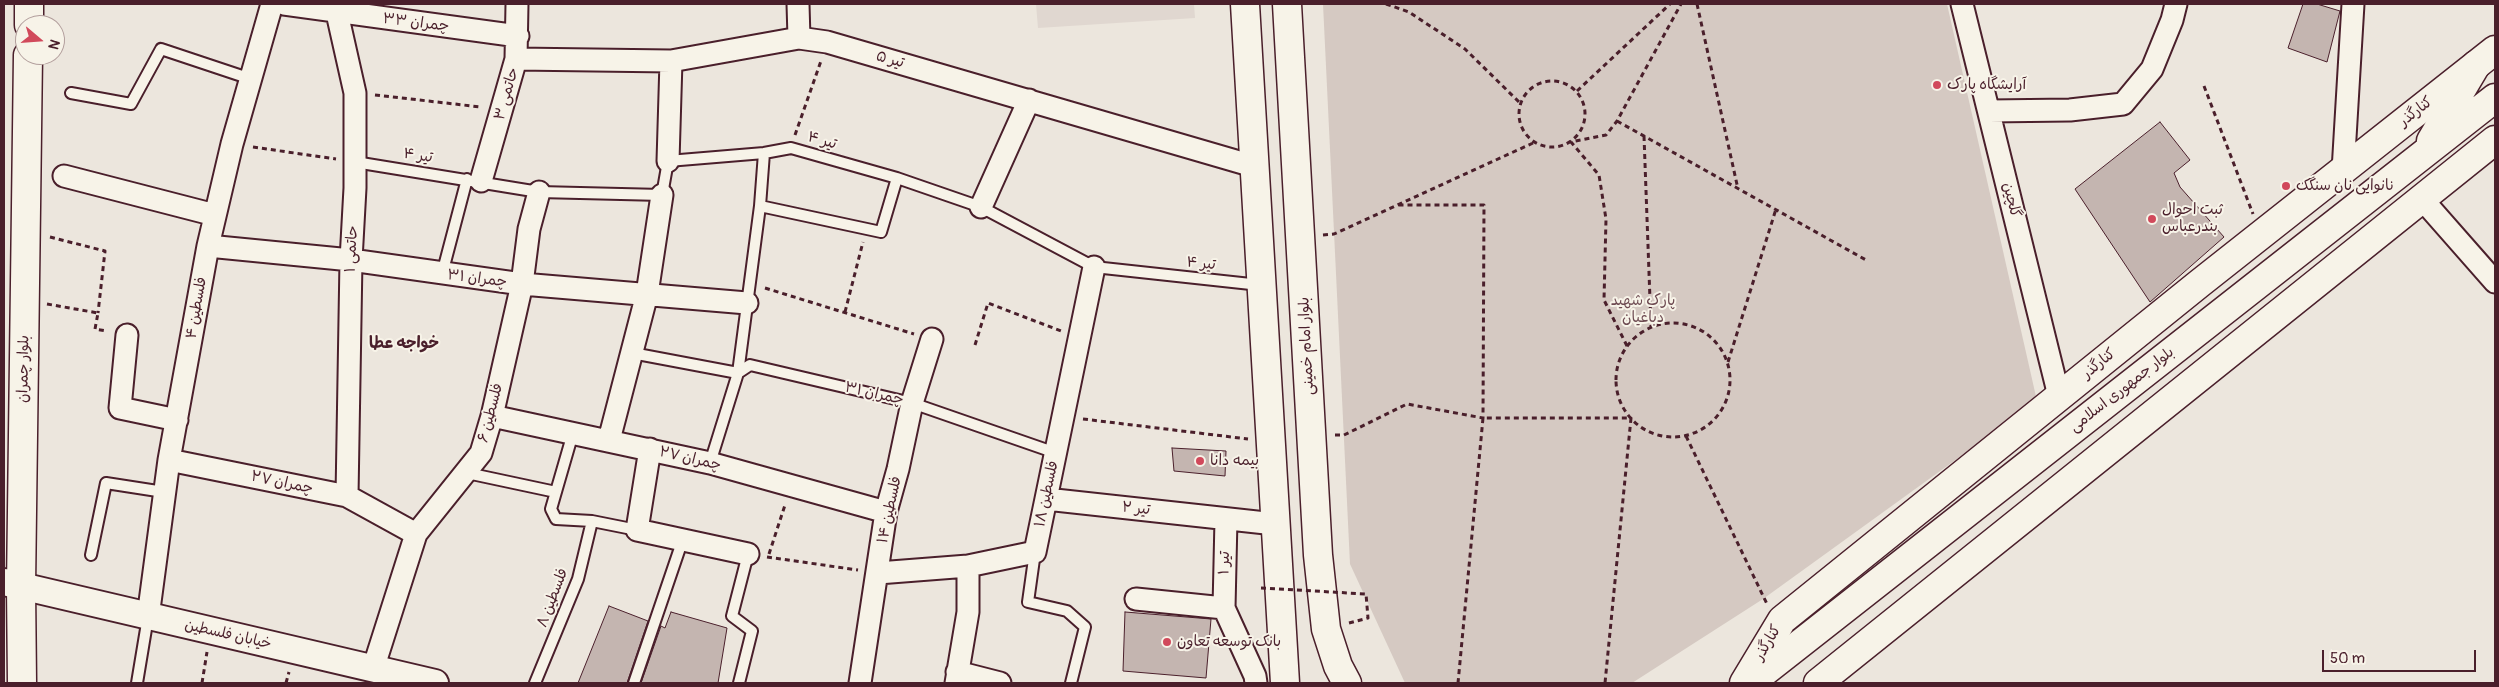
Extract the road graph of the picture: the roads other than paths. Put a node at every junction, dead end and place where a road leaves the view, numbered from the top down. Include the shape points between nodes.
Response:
1 (272, 4) edge
2 (284, 4) edge
3 (517, 4) edge
4 (798, 4) edge
5 (1245, 4) edge
6 (1287, 4) edge
7 (1962, 4) edge
8 (2176, 4) edge
9 (2353, 4) edge
10 (338, 8) edge
11 (518, 36) junction
12 (799, 38) junction
13 (2486, 57) edge
14 (516, 60) junction
15 (671, 60) junction
16 (28, 65) edge
17 (250, 80) junction
18 (71, 94) dead end
19 (2495, 98) edge
20 (1029, 100) junction
21 (1989, 112) junction
22 (2495, 140) edge
23 (764, 153) junction
24 (2422, 155) junction
25 (668, 161) junction
26 (356, 162) junction
27 (1253, 166) junction
28 (2342, 170) junction
29 (64, 176) dead end
30 (897, 178) junction
31 (474, 180) junction
32 (539, 192) junction
33 (662, 195) junction
34 (2422, 199) junction
35 (760, 206) junction
36 (981, 208) junction
37 (215, 216) junction
38 (208, 246) junction
39 (351, 260) junction
40 (1094, 267) junction
41 (442, 274) junction
42 (2495, 282) edge
43 (522, 284) junction
44 (1260, 285) junction
45 (748, 293) junction
46 (647, 294) junction
47 (127, 335) road end
48 (932, 340) road end
49 (632, 353) junction
50 (738, 373) junction
51 (2059, 396) junction
52 (912, 403) junction
53 (492, 416) junction
54 (177, 420) junction
55 (572, 433) junction
56 (609, 440) junction
57 (650, 449) junction
58 (1056, 453) junction
59 (169, 460) junction
60 (710, 463) junction
61 (467, 473) junction
62 (164, 492) junction
63 (556, 492) junction
64 (347, 496) junction
65 (1046, 499) junction
66 (886, 512) junction
67 (1226, 519) junction
68 (592, 521) junction
69 (1275, 524) junction
70 (637, 530) junction
71 (416, 534) junction
72 (683, 539) junction
73 (1035, 552) junction
74 (91, 555) dead end
75 (758, 556) joint
76 (968, 566) junction
77 (878, 573) junction
78 (12, 585) edge
79 (1136, 599) dead end
80 (1224, 608) junction
81 (148, 617) junction
82 (373, 669) junction
83 (956, 678) edge
84 (1341, 678) edge
85 (400, 680) edge
86 (22, 683) edge
87 (137, 683) edge
88 (435, 683) edge
89 (535, 683) edge
90 (634, 683) edge
91 (739, 683) edge
92 (860, 683) edge
93 (1000, 683) edge
94 (1071, 683) edge
95 (1256, 683) edge
96 (1285, 683) edge
97 (1744, 683) edge
98 (1750, 683) edge
99 (1818, 683) edge

1 - 17 street, فلسطین ۴
2 - 10 street, چمران ۳۳
3 - 11 street, حاتمی ۳
4 - 12 street
5 - 27 main road
6 - 84 main road, بلوار امام خمینی via 1318,555 1326,629
7 - 21 street, گلچین
8 - 21 street via 2152,69 2123,104 2070,110
9 - 28 street
10 - 11 street, چمران ۳۳
10 - 26 street, حاتمی ۱ via 355,93
11 - 14 street, حاتمی ۳
12 - 15 street, تیر ۵
12 - 20 street, تیر ۵ via 827,42
13 - 24 main road
13 - 28 main road, کنارگذر
14 - 15 street, تیر ۵
14 - 31 street, حاتمی ۳ via 502,110
15 - 25 street
16 - 78 main road, بلوار چمران via 25,300
17 - 18 lane via 162,49 131,104
17 - 37 street, فلسطین ۴
19 - 24 main road, بلوار جمهوری اسلامی
20 - 27 street, تیر ۵
20 - 36 street
21 - 51 street, گلچین
22 - 34 main road
23 - 25 lane, تیر ۴
23 - 30 lane, تیر ۴ via 791,148
23 - 35 lane
24 - 98 main road, بلوار جمهوری اسلامی
25 - 33 lane
26 - 31 lane, تیر ۴
26 - 39 street, حاتمی ۱
27 - 44 main road
28 - 51 main road, کنارگذر
29 - 37 street
30 - 35 lane via 881,232
30 - 36 lane, تیر ۴
31 - 32 lane, تیر ۴
31 - 41 lane
32 - 33 lane, تیر ۴
32 - 43 street, فلسطین ۶ via 529,229
33 - 46 street
34 - 42 street
34 - 99 main road
35 - 45 lane
36 - 40 lane, تیر ۴
37 - 38 street, فلسطین ۴
38 - 39 street, چمران ۳۱
38 - 54 street, فلسطین ۴
39 - 41 street, چمران ۳۱
39 - 64 street, حاتمی ۱
40 - 44 lane, تیر ۴
40 - 58 street, فلسطین ۱۸
41 - 43 street, چمران ۳۱
43 - 46 street, چمران ۳۱
43 - 53 street, فلسطین ۶
44 - 69 main road
45 - 46 street, چمران ۳۱
45 - 50 lane
46 - 49 street
47 - 54 street via 120,408
48 - 52 street, فلسطین ۱۴
49 - 50 lane, چمران ۳۱
49 - 56 street
50 - 52 lane, چمران ۳۱ via 750,364
50 - 60 lane
51 - 97 main road, کنارگذر via 1782,620
52 - 58 lane, چمران ۳۱
52 - 66 street, فلسطین ۱۴
53 - 55 street, چمران ۲۷
53 - 61 street, فلسطین ۶ via 481,453
54 - 59 street, فلسطین ۴
55 - 56 street, چمران ۲۷
55 - 63 lane
56 - 57 street, چمران ۲۷
57 - 60 street, چمران ۲۷
57 - 70 street
58 - 65 street, فلسطین ۱۸
59 - 62 street, فلسطین ۴
59 - 64 street, چمران ۲۷
60 - 66 street, چمران ۲۷
61 - 63 lane
61 - 71 street, فلسطین ۶
62 - 74 lane via 106,483
62 - 81 street, فلسطین ۴
63 - 68 lane via 551,509 556,519
64 - 71 street, چمران ۲۷
65 - 67 street, تیر ۲
65 - 73 street, فلسطین ۱۸
66 - 77 street, فلسطین ۱۴
67 - 69 street, تیر ۲
67 - 80 street, تیر ۱
68 - 70 lane
68 - 89 lane, فلسطین ۸ via 578,579
69 - 96 main road
70 - 72 street
71 - 82 street, فلسطین ۶
72 - 75 street
72 - 90 lane
73 - 76 street
73 - 94 lane, فلسطین ۱۸ via 1028,602 1067,611 1085,627
75 - 91 lane via 732,616 752,631
76 - 77 street
76 - 83 street via 968,612
77 - 92 street, فلسطین ۱۴
78 - 81 street, خیابان فلسطین
78 - 86 main road, بلوار چمران
79 - 80 street
80 - 95 street, تیر ۱
81 - 82 street, خیابان فلسطین
81 - 87 lane
82 - 85 street, خیابان فلسطین
83 - 93 street
85 - 88 street, خیابان فلسطین

